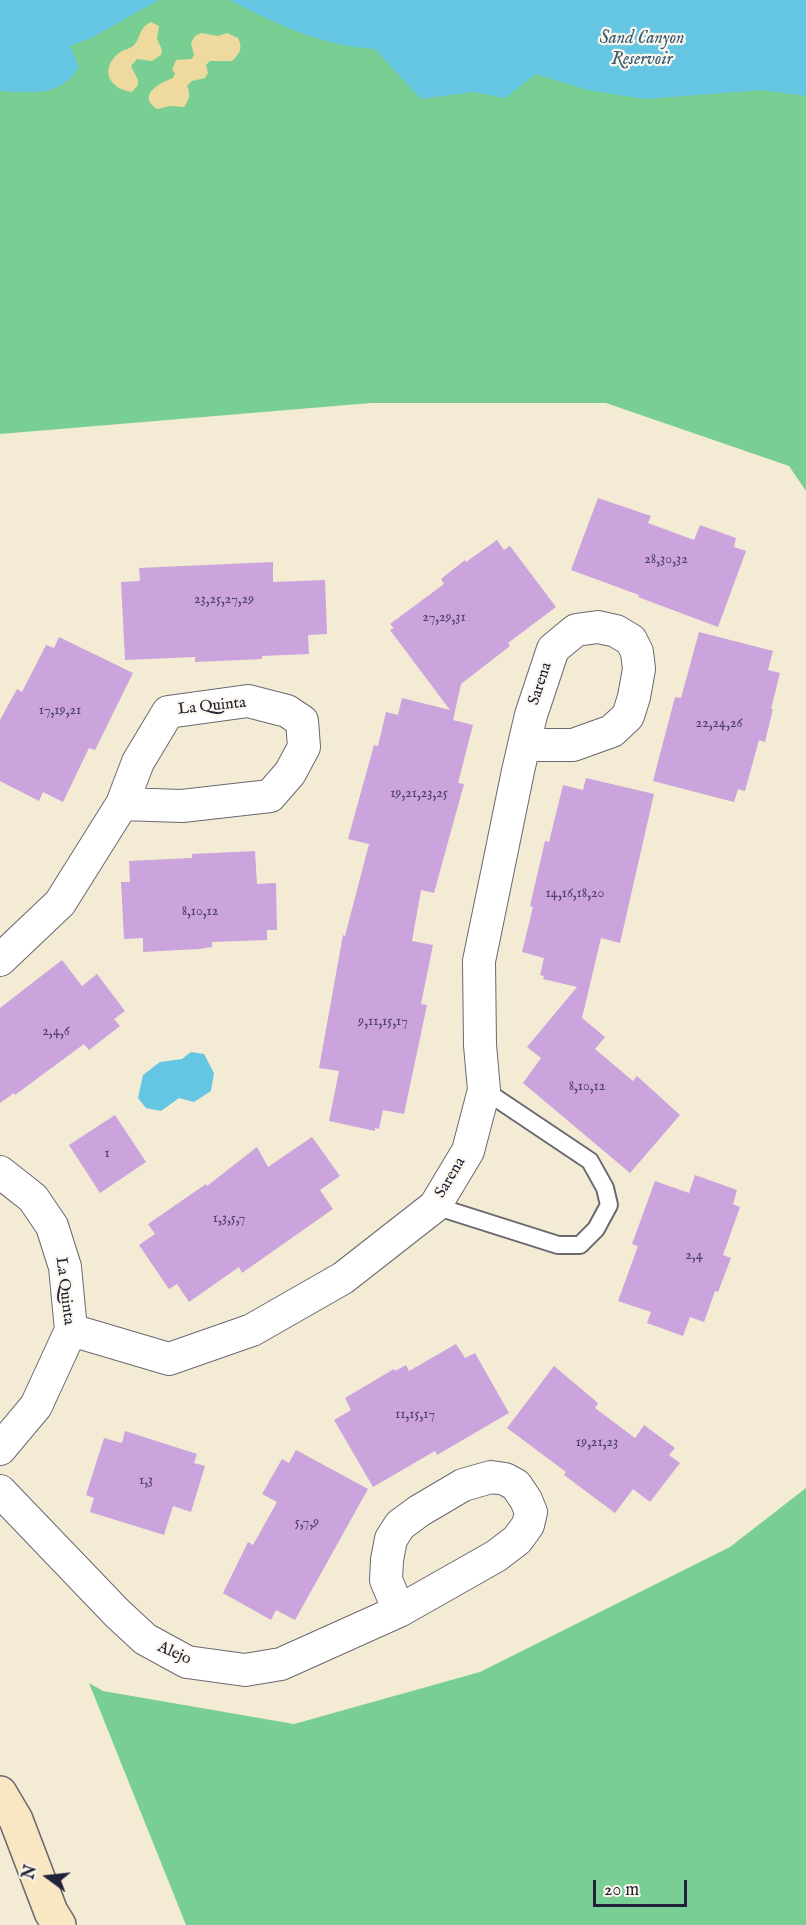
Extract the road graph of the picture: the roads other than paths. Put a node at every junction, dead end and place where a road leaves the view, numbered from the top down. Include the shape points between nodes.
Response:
1 (524, 745) dead end
2 (122, 804) junction
3 (0, 960) edge
4 (484, 1090) junction
5 (0, 1172) edge
6 (435, 1206) junction
7 (71, 1330) junction
8 (0, 1449) edge
9 (0, 1491) edge
10 (399, 1611) junction
11 (0, 1793) edge
12 (58, 1925) edge

1 - 4 street, Sarena via 479,961
2 - 2 street, La Quinta via 138,762 168,712 248,701 287,711 302,721 304,747 290,773 270,796 182,806
2 - 3 street, La Quinta via 60,903
4 - 6 street, Sarena via 468,1151
4 - 6 lane via 590,1161 609,1205 596,1229 580,1245 558,1245
5 - 7 street, La Quinta via 33,1198 52,1226 65,1267
6 - 7 street, Sarena via 343,1278 252,1330 169,1359
7 - 8 street, La Quinta via 36,1406
9 - 10 street, Alejo via 129,1626 157,1647 187,1662 245,1670 281,1664
10 - 10 street, Alejo via 517,1540 528,1525 531,1512 516,1485 491,1477 463,1485 400,1525 391,1539 386,1580
11 - 12 street via 16,1820

